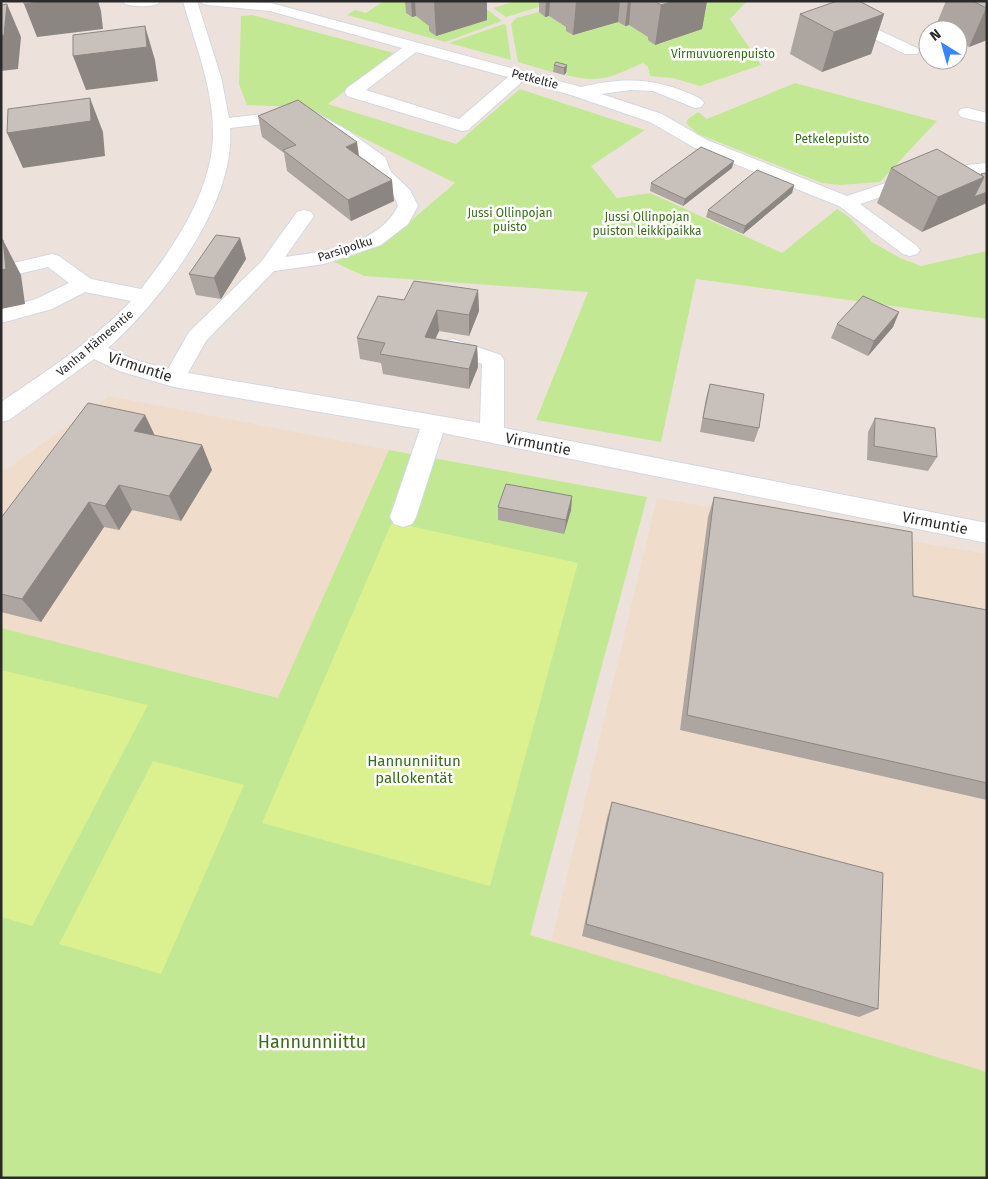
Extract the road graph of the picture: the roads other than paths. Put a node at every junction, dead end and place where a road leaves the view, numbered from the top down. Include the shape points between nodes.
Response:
1 (130, 1) edge
2 (153, 1) edge
3 (190, 1) edge
4 (208, 1) edge
5 (851, 22) edge
6 (414, 46) junction
7 (911, 51) dead end
8 (520, 75) junction
9 (580, 92) junction
10 (967, 113) dead end
11 (656, 118) junction
12 (987, 118) edge
13 (222, 124) junction
14 (987, 169) edge
15 (846, 202) junction
16 (304, 216) dead end
17 (910, 250) dead end
18 (268, 266) junction
19 (1, 272) edge
20 (84, 284) junction
21 (146, 297) junction
22 (1, 316) edge
23 (453, 346) edge
24 (91, 349) junction
25 (174, 379) junction
26 (1, 414) edge
27 (434, 423) junction
28 (492, 435) junction
29 (403, 518) dead end
30 (987, 533) edge

1 - 2 street
3 - 13 street, Vanha Hämeentie
4 - 6 street, Petkeltie via 271,7
5 - 7 street
6 - 8 street, Petkeltie
6 - 8 street via 353,92 462,126
8 - 9 street, Petkeltie
9 - 11 street, Petkeltie
9 - 11 street via 647,85 674,91 695,103
10 - 12 street
11 - 15 street, Petkeltie via 701,144
13 - 18 street, Parsipolku via 305,114 342,134 379,161 382,174 403,194 408,206 400,220 374,241 324,258
13 - 21 street, Vanha Hämeentie via 216,171 206,199 178,252
14 - 15 street via 928,175
15 - 17 street, Petkeltie
16 - 18 street
18 - 25 street via 197,337
19 - 20 street via 52,260
20 - 21 street
20 - 22 street via 44,304
21 - 24 street, Vanha Hämeentie
23 - 28 street via 493,360
24 - 25 street, Virmuntie via 127,366
24 - 26 street, Vanha Hämeentie
25 - 27 street, Virmuntie
27 - 28 street, Virmuntie
27 - 29 street
28 - 30 street, Virmuntie

